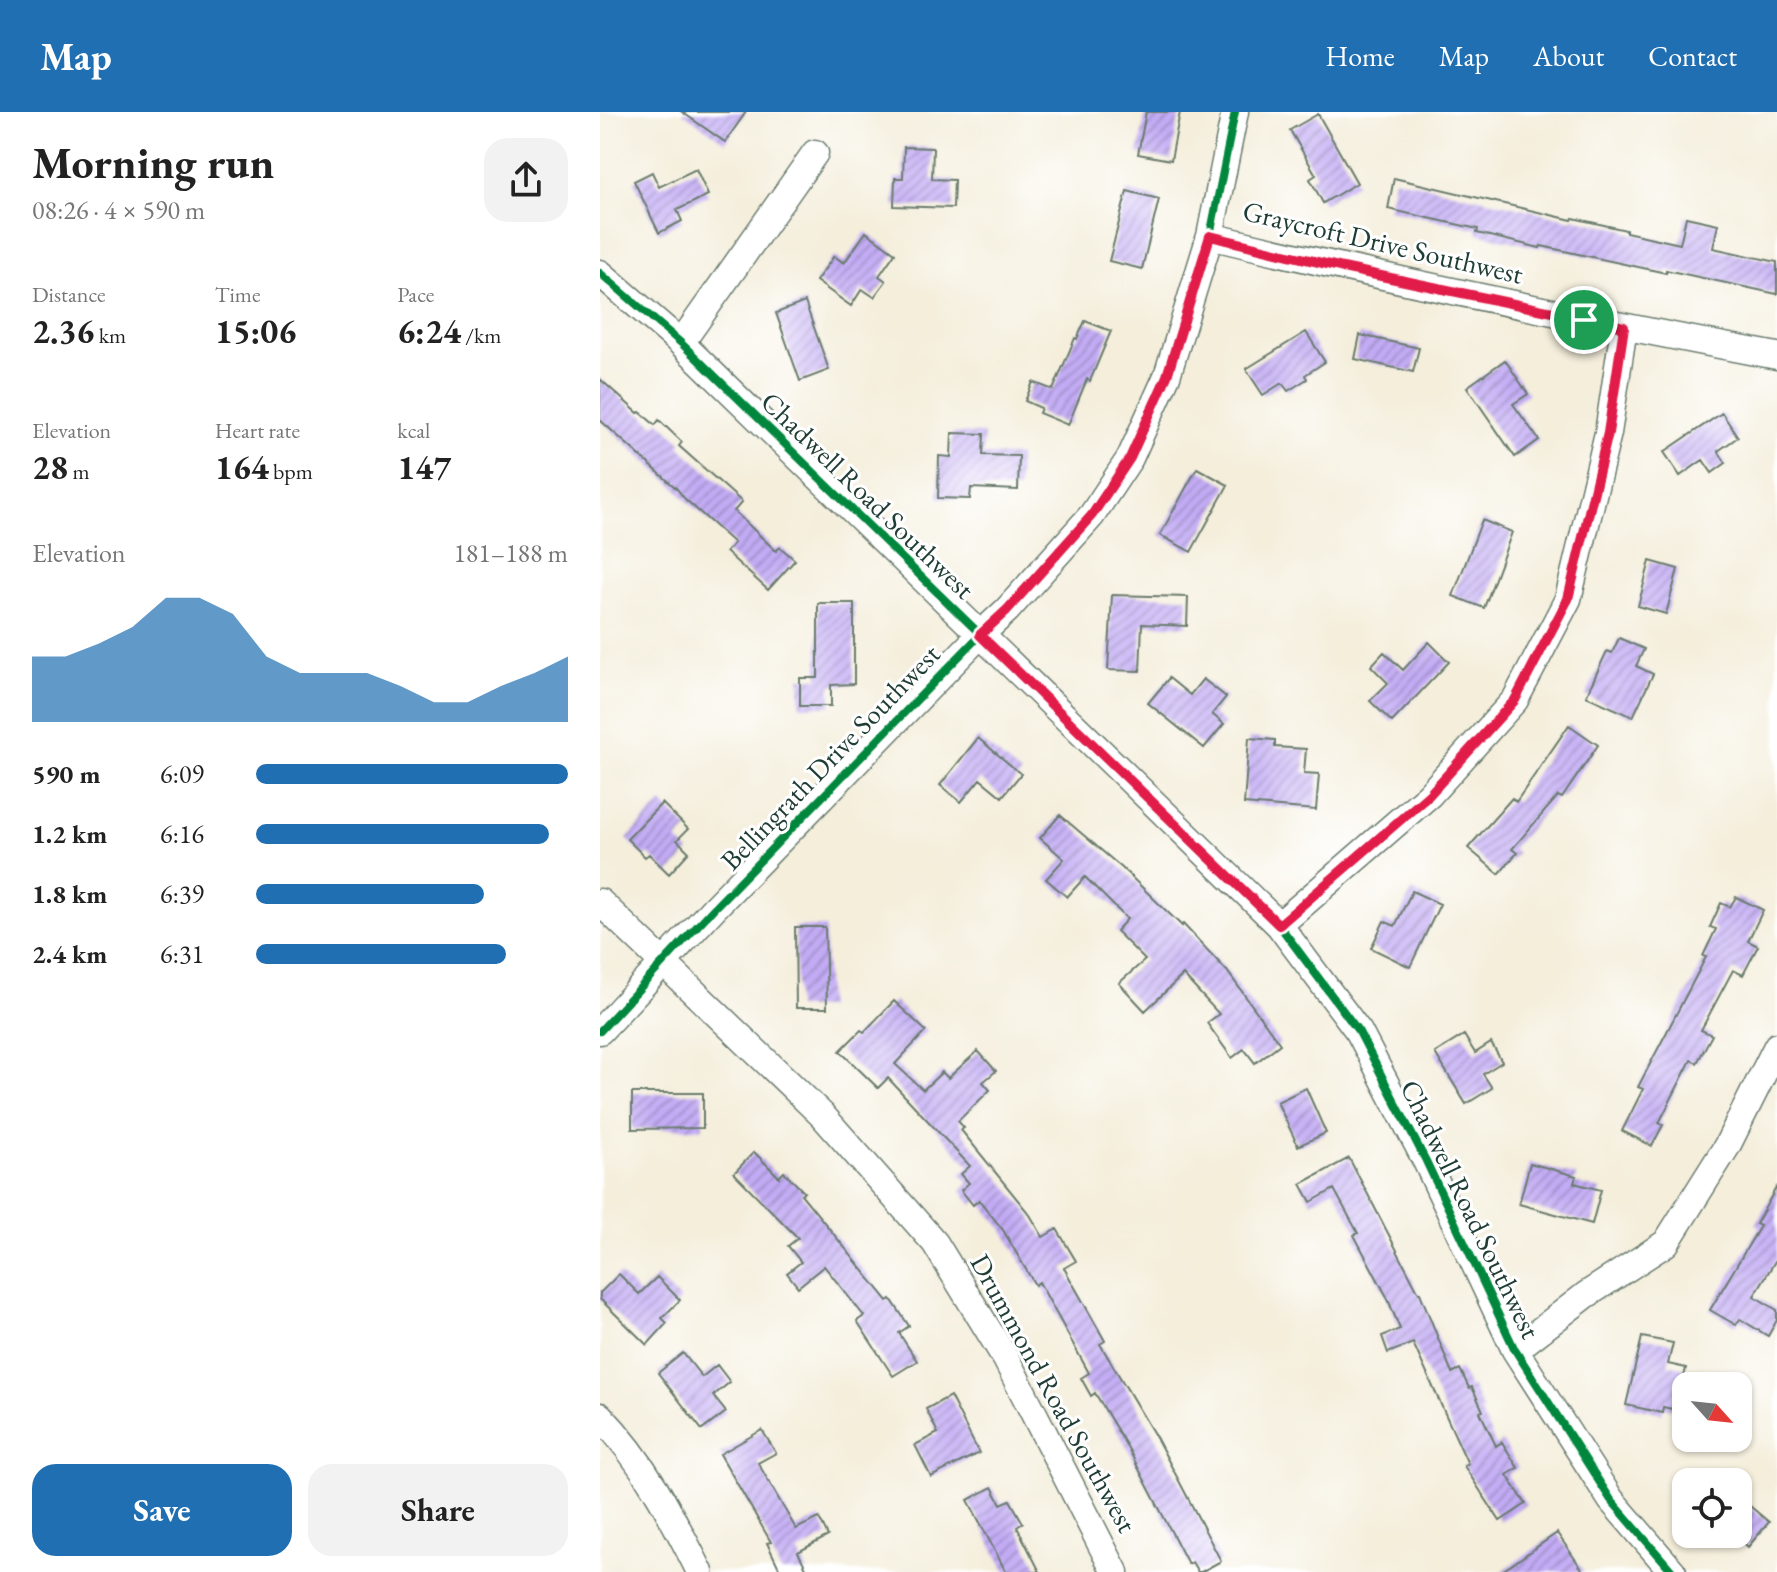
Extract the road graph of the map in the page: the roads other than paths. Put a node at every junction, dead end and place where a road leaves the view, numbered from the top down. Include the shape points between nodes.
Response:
1 (1235, 112) edge
2 (815, 153) dead end
3 (1210, 236) junction
4 (600, 273) edge
5 (1624, 327) junction
6 (681, 343) junction
7 (1777, 356) edge
8 (980, 635) junction
9 (600, 902) edge
10 (1279, 925) junction
11 (664, 962) junction
12 (600, 1031) edge
13 (1777, 1046) edge
14 (1515, 1350) junction
15 (600, 1416) edge
16 (700, 1572) edge
17 (1115, 1572) edge
18 (1673, 1572) edge

1 - 3 street, Bellingrath Drive Southwest
2 - 6 street
3 - 5 street, Graycroft Drive Southwest
3 - 8 street, Bellingrath Drive Southwest via 1167,376 1130,458 1092,515
4 - 6 street, Chadwell Road Southwest
5 - 7 street, Graycroft Drive Southwest
5 - 10 street via 1608,433 1568,599 1515,700 1429,795
6 - 8 street, Chadwell Road Southwest
8 - 10 street, Chadwell Road Southwest
8 - 11 street, Bellingrath Drive Southwest
9 - 11 street, Drummond Road Southwest
10 - 14 street, Chadwell Road Southwest via 1359,1032
11 - 12 street, Bellingrath Drive Southwest
11 - 17 street, Drummond Road Southwest via 823,1116 935,1243 1006,1359
13 - 14 street via 1727,1146 1666,1243
14 - 18 street, Chadwell Road Southwest via 1611,1500
15 - 16 street via 668,1508

